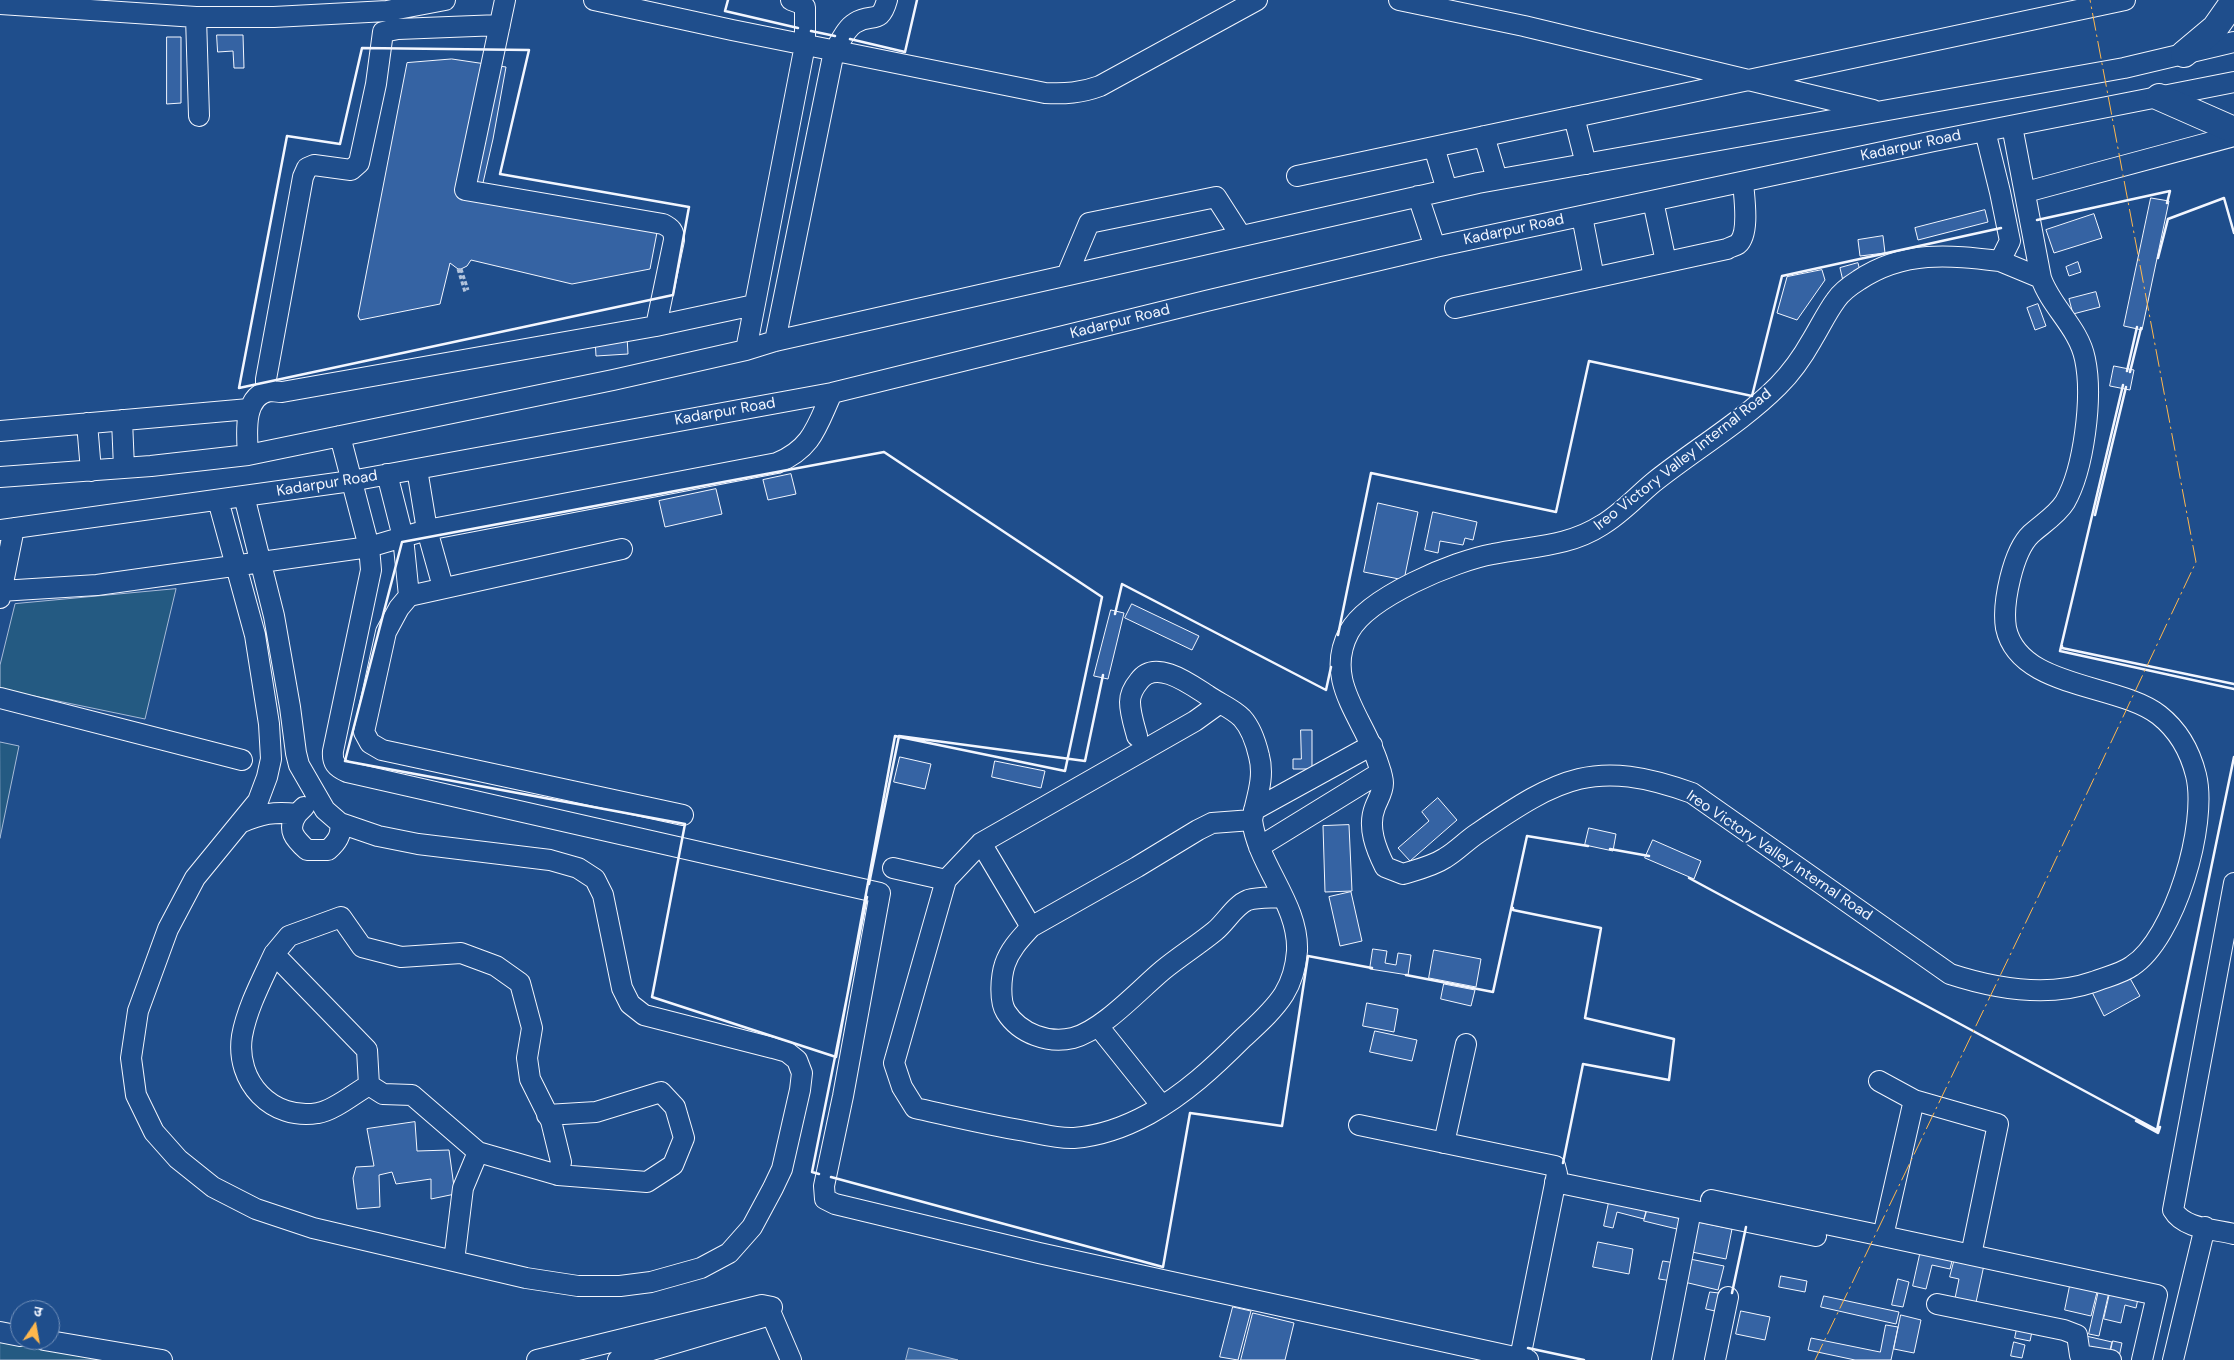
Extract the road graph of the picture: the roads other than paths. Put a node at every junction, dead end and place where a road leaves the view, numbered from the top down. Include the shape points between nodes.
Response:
1 (445, 0) edge
2 (505, 0) edge
3 (594, 0) edge
4 (791, 0) edge
5 (887, 0) edge
6 (1258, 0) edge
7 (1399, 0) edge
8 (2125, 0) edge
9 (0, 4) edge
10 (2227, 5) edge
11 (1462, 6) edge
12 (128, 7) edge
13 (381, 11) junction
14 (196, 17) junction
15 (500, 25) junction
16 (383, 32) junction
17 (2234, 42) edge
18 (805, 45) junction
19 (834, 51) junction
20 (2184, 54) junction
21 (1748, 81) junction
22 (2234, 82) edge
23 (2159, 97) junction
24 (1882, 112) junction
25 (199, 116) dead end
26 (1574, 117) junction
27 (2012, 126) junction
28 (2234, 130) edge
29 (1985, 131) junction
30 (1484, 136) junction
31 (2234, 136) edge
32 (1434, 147) junction
33 (782, 161) junction
34 (1586, 164) junction
35 (809, 166) junction
36 (1297, 176) dead end
37 (1497, 179) junction
38 (1743, 182) junction
39 (2025, 187) junction
40 (1447, 190) junction
41 (1418, 196) junction
42 (1653, 201) junction
43 (1582, 216) junction
44 (1241, 236) junction
45 (1435, 247) junction
46 (763, 258) junction
47 (2000, 261) junction
48 (1666, 262) junction
49 (790, 263) junction
50 (1067, 275) junction
51 (1594, 278) junction
52 (2041, 278) junction
53 (754, 304) junction
54 (1455, 308) dead end
55 (656, 326) junction
56 (775, 341) junction
57 (746, 350) junction
58 (269, 391) junction
59 (832, 393) junction
60 (249, 410) junction
61 (122, 420) junction
62 (86, 424) junction
63 (0, 431) edge
64 (340, 436) junction
65 (248, 455) junction
66 (124, 468) junction
67 (417, 469) junction
68 (91, 470) junction
69 (387, 474) junction
70 (0, 477) edge
71 (351, 481) junction
72 (244, 496) junction
73 (218, 500) junction
74 (7, 529) edge
75 (427, 530) junction
76 (403, 538) junction
77 (370, 547) junction
78 (622, 550) dead end
79 (260, 562) junction
80 (236, 567) junction
81 (443, 587) junction
82 (0, 593) edge
83 (409, 596) junction
84 (274, 616) junction
85 (251, 620) junction
86 (285, 677) junction
87 (262, 681) junction
88 (0, 698) edge
89 (1220, 704) junction
90 (1137, 736) dead end
91 (1372, 745) junction
92 (242, 760) dead end
93 (1381, 772) junction
94 (297, 814) junction
95 (683, 815) dead end
96 (1253, 815) junction
97 (333, 816) junction
98 (239, 824) junction
99 (981, 843) junction
100 (1259, 847) junction
101 (893, 868) dead end
102 (946, 880) junction
103 (2234, 884) edge
104 (1282, 897) junction
105 (1031, 927) junction
106 (274, 954) junction
107 (1098, 1026) junction
108 (1466, 1044) dead end
109 (1879, 1081) dead end
110 (369, 1085) junction
111 (1914, 1100) junction
112 (1162, 1106) junction
113 (547, 1115) junction
114 (1359, 1125) dead end
115 (1444, 1143) junction
116 (478, 1152) junction
117 (558, 1175) junction
118 (1556, 1182) junction
119 (1711, 1200) dead end
120 (1691, 1210) junction
121 (2205, 1227) junction
122 (2234, 1234) edge
123 (1816, 1236) dead end
124 (1883, 1236) junction
125 (1971, 1255) junction
126 (454, 1261) junction
127 (1728, 1297) dead end
128 (1937, 1304) dead end
129 (770, 1312) junction
130 (60, 1343) edge
131 (550, 1358) edge
132 (1518, 1359) edge
133 (162, 1360) edge
134 (618, 1360) edge
135 (791, 1360) edge
136 (1662, 1360) edge
137 (1715, 1360) edge
138 (2111, 1360) edge
139 (2142, 1360) edge
140 (2173, 1360) edge

1 - 13 street
2 - 15 street
3 - 18 street
4 - 18 street via 805,7
5 - 19 street via 880,16 852,24
6 - 19 street via 1100,86 1082,92 1045,94
7 - 11 street
8 - 21 street
9 - 12 street
10 - 20 main road via 2215,28
11 - 21 street
12 - 14 street
13 - 14 street
13 - 16 street
14 - 25 street
15 - 16 street
15 - 55 street via 465,190 663,224 670,228 674,240
16 - 58 street via 359,163 351,170 314,164 307,168 303,177 266,379
17 - 20 street
18 - 19 street
18 - 33 street
19 - 35 street
20 - 24 street
21 - 24 street
21 - 26 street
22 - 23 street, Kadarpur Road
23 - 27 street, Kadarpur Road
23 - 28 main road
24 - 34 street
26 - 30 street
26 - 34 street
27 - 29 street, Kadarpur Road
27 - 39 street, Ireo Victory Valley Internal Road
29 - 38 street, Kadarpur Road
29 - 47 street via 2010,241
30 - 32 street
30 - 37 street
31 - 39 street
32 - 36 street
32 - 40 street
33 - 35 street
33 - 46 street
34 - 37 street
35 - 49 street
37 - 40 street
38 - 42 street, Kadarpur Road
38 - 48 street via 1745,226 1738,244
39 - 52 street, Ireo Victory Valley Internal Road
40 - 41 street
41 - 44 street
41 - 45 street
42 - 43 street, Kadarpur Road
42 - 48 street
43 - 45 street, Kadarpur Road
43 - 51 street
44 - 50 street
44 - 50 street via 1216,197 1089,223
45 - 59 street, Kadarpur Road
46 - 49 street
46 - 53 street
47 - 52 street, Ireo Victory Valley Internal Road
47 - 91 street, Ireo Victory Valley Internal Road via 1931,256 1906,258 1881,266 1836,298 1811,343 1778,386 1604,524 1570,542 1467,560 1389,594 1370,608 1348,633 1340,671 1344,692
48 - 51 street
49 - 56 street
50 - 56 street
51 - 54 street
52 - 93 street, Ireo Victory Valley Internal Road via 2046,293 2082,346 2088,379 2088,411 2071,490 2064,504 2021,546 2006,606 2010,639 2023,658 2050,674 2137,703 2157,713 2174,729 2187,749 2197,777 2199,803 2195,836 2177,901 2156,941 2132,966 2071,989 2008,988 1979,984 1950,974 1692,793 1620,774 1560,783 1465,841 1445,859 1403,874 1385,867 1374,840 1374,809 1384,782
53 - 55 street
53 - 57 street
55 - 58 street via 282,392
56 - 57 street
57 - 64 street
58 - 60 street
59 - 67 street, Kadarpur Road
59 - 75 street via 803,448 777,462
60 - 61 street
60 - 65 street
61 - 62 street
61 - 66 street
62 - 63 street
62 - 68 street
64 - 65 street
64 - 71 street
65 - 66 street
66 - 68 street
67 - 69 street, Kadarpur Road
67 - 75 street
68 - 70 street
69 - 71 street, Kadarpur Road
69 - 76 street
71 - 72 street, Kadarpur Road
71 - 77 street
72 - 73 street, Kadarpur Road
72 - 79 street
73 - 74 street, Kadarpur Road
73 - 80 street
74 - 82 street
75 - 76 street
75 - 81 street
76 - 77 street
76 - 83 street
77 - 79 street
77 - 132 street via 370,570 333,751 332,760 336,767 880,893 824,1186 825,1200 1039,1253
78 - 81 street
79 - 80 street
79 - 84 street
80 - 82 street via 97,585
80 - 85 street
81 - 83 street
83 - 95 street via 386,632 364,732 370,743 382,750
84 - 85 street
84 - 86 street
85 - 87 street
86 - 87 street
86 - 97 street via 299,765
87 - 98 street via 271,759 258,801
88 - 92 street
89 - 90 street via 1185,682 1159,672 1142,676 1130,701
89 - 96 street via 1243,719 1250,729 1259,757 1261,782
89 - 99 street via 1182,729
91 - 93 street, Ireo Victory Valley Internal Road
91 - 96 street
93 - 100 street
94 - 97 street via 304,807 315,805
94 - 97 street via 292,826 293,837 307,850 328,850 337,842 341,830
94 - 98 street via 277,812
96 - 100 street
96 - 105 street via 1212,823 1198,830
97 - 126 street via 378,836 550,860 578,868 595,879 603,896 622,988 630,1004 644,1015 787,1052 797,1060 802,1073 782,1169 752,1227 729,1253 701,1268 652,1282 620,1286 578,1286
98 - 126 street via 195,878 168,929 138,1011 131,1058 136,1095 154,1132 178,1159 213,1187 256,1209 313,1228
99 - 102 street
99 - 105 street
100 - 104 street
101 - 102 street
102 - 112 street via 894,1063 902,1087 915,1108 1072,1138 1117,1127
103 - 121 street via 2173,1210 2188,1224
104 - 107 street via 1256,898 1242,904 1215,931
104 - 112 street via 1297,936 1294,969 1283,996 1215,1066
105 - 107 street via 1010,952 1004,966 1002,1000 1006,1011 1026,1031 1052,1039 1074,1038
106 - 110 street via 367,1050
106 - 110 street via 254,997 242,1037 244,1066 256,1091 271,1105 296,1114 320,1113
106 - 113 street via 289,936 341,917 362,947 401,957 461,953 496,966 520,984 532,1028 527,1058 530,1079
107 - 112 street
108 - 115 street
109 - 111 street
110 - 116 street via 383,1094 412,1095
111 - 124 street
111 - 125 street via 1998,1124
113 - 117 street via 561,1162
113 - 117 street via 596,1112 661,1092 675,1107 684,1138 673,1164 647,1182
114 - 115 street
115 - 118 street via 1552,1165 1558,1171
116 - 117 street
116 - 126 street via 463,1188
118 - 120 street
118 - 132 street
119 - 124 street
120 - 123 street
120 - 136 street
121 - 122 street
121 - 140 street
124 - 125 street
125 - 139 street via 2157,1295
127 - 137 street
128 - 138 street via 2064,1330 2077,1335 2080,1355
129 - 131 street via 772,1307 762,1305
129 - 134 street via 766,1316
129 - 135 street
130 - 133 street

